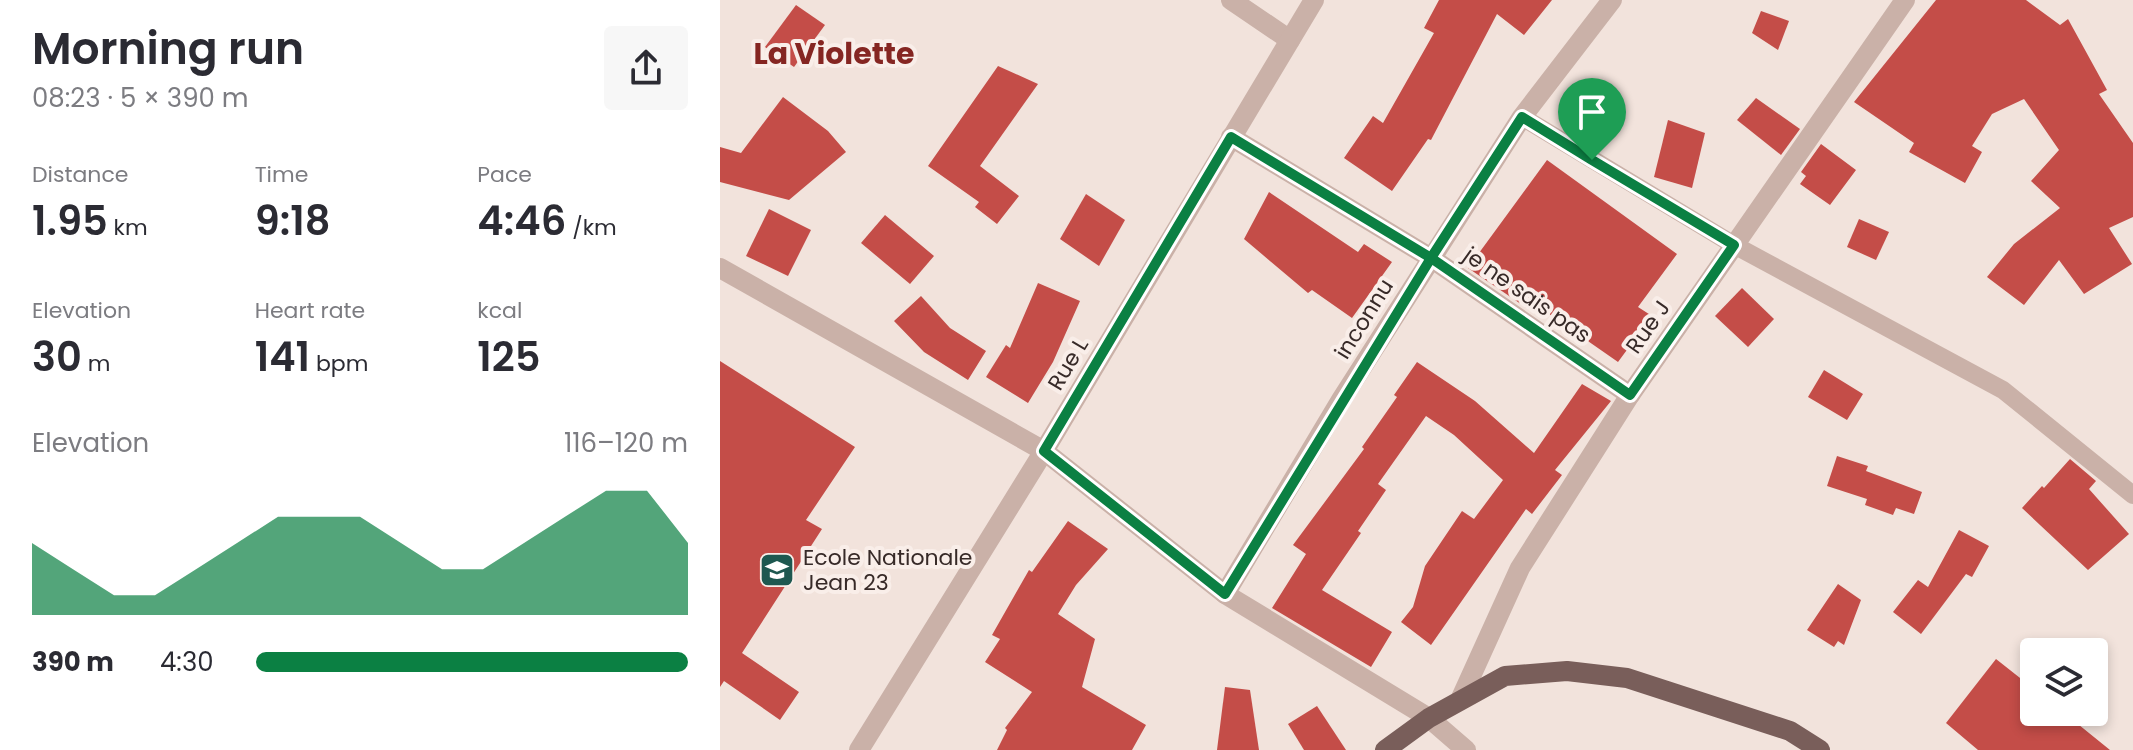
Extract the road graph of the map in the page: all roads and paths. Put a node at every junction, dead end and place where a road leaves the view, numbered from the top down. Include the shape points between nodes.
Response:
1 (1231, 0) edge
2 (1314, 0) edge
3 (1612, 0) edge
4 (1905, 0) edge
5 (1290, 40) junction
6 (1522, 117) junction
7 (1231, 137) junction
8 (1734, 245) junction
9 (1431, 258) junction
10 (720, 268) edge
11 (1630, 395) junction
12 (1044, 451) junction
13 (2133, 495) edge
14 (1225, 594) junction
15 (1461, 698) junction
16 (1429, 718) junction
17 (859, 750) edge
18 (1385, 750) edge
19 (1466, 750) edge
20 (1820, 750) edge

1 - 5 street
2 - 5 street, Rue L
3 - 6 street, inconnu
4 - 8 street, Rue J
5 - 7 street, Rue L
6 - 8 lane
6 - 9 street, inconnu
7 - 9 street, je ne sais pas
7 - 12 street, Rue L
8 - 11 street, Rue J
8 - 13 lane via 2003,390
9 - 11 street, je ne sais pas
9 - 14 street, inconnu
10 - 12 street
11 - 15 street, Rue J via 1520,568
12 - 14 street
12 - 17 street, Rue L
14 - 16 street
15 - 16 main road
15 - 20 main road via 1505,676 1567,671 1627,678 1790,731
16 - 18 main road
16 - 19 street

